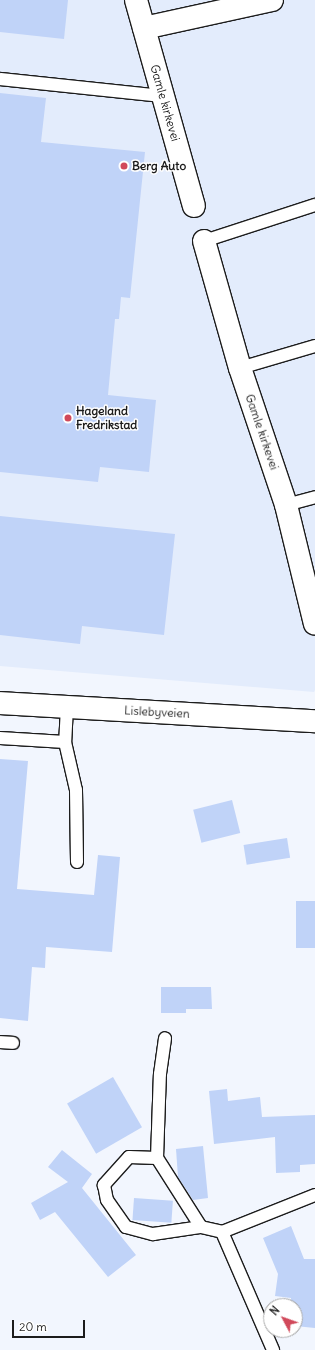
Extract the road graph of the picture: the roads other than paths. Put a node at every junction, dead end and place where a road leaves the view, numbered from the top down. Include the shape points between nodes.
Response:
1 (136, 0) edge
2 (272, 0) edge
3 (144, 28) junction
4 (0, 79) edge
5 (163, 96) junction
6 (315, 205) edge
7 (194, 206) dead end
8 (204, 241) joint
9 (315, 346) edge
10 (240, 368) junction
11 (315, 497) edge
12 (286, 505) junction
13 (315, 624) edge
14 (0, 703) edge
15 (67, 707) junction
16 (315, 721) edge
17 (0, 738) edge
18 (65, 742) junction
19 (77, 862) dead end
20 (165, 1038) dead end
21 (0, 1042) edge
22 (13, 1043) dead end
23 (157, 1158) junction
24 (315, 1196) edge
25 (201, 1227) junction
26 (222, 1232) junction
27 (273, 1350) edge

1 - 3 street, Gamle kirkevei
2 - 3 street
3 - 5 street, Gamle kirkevei
4 - 5 lane
5 - 7 street, Gamle kirkevei
6 - 8 lane
8 - 10 street, Gamle kirkevei
9 - 10 lane
10 - 12 street, Gamle kirkevei
11 - 12 lane
12 - 13 street, Gamle kirkevei
14 - 15 street, Lislebyveien
15 - 16 street, Lislebyveien
15 - 18 lane
17 - 18 lane
18 - 19 lane via 76,790
20 - 23 lane via 160,1074
21 - 22 lane
23 - 25 lane
23 - 25 lane via 129,1157 104,1185 107,1200 126,1227 153,1234
24 - 26 lane
25 - 26 lane
26 - 27 lane

